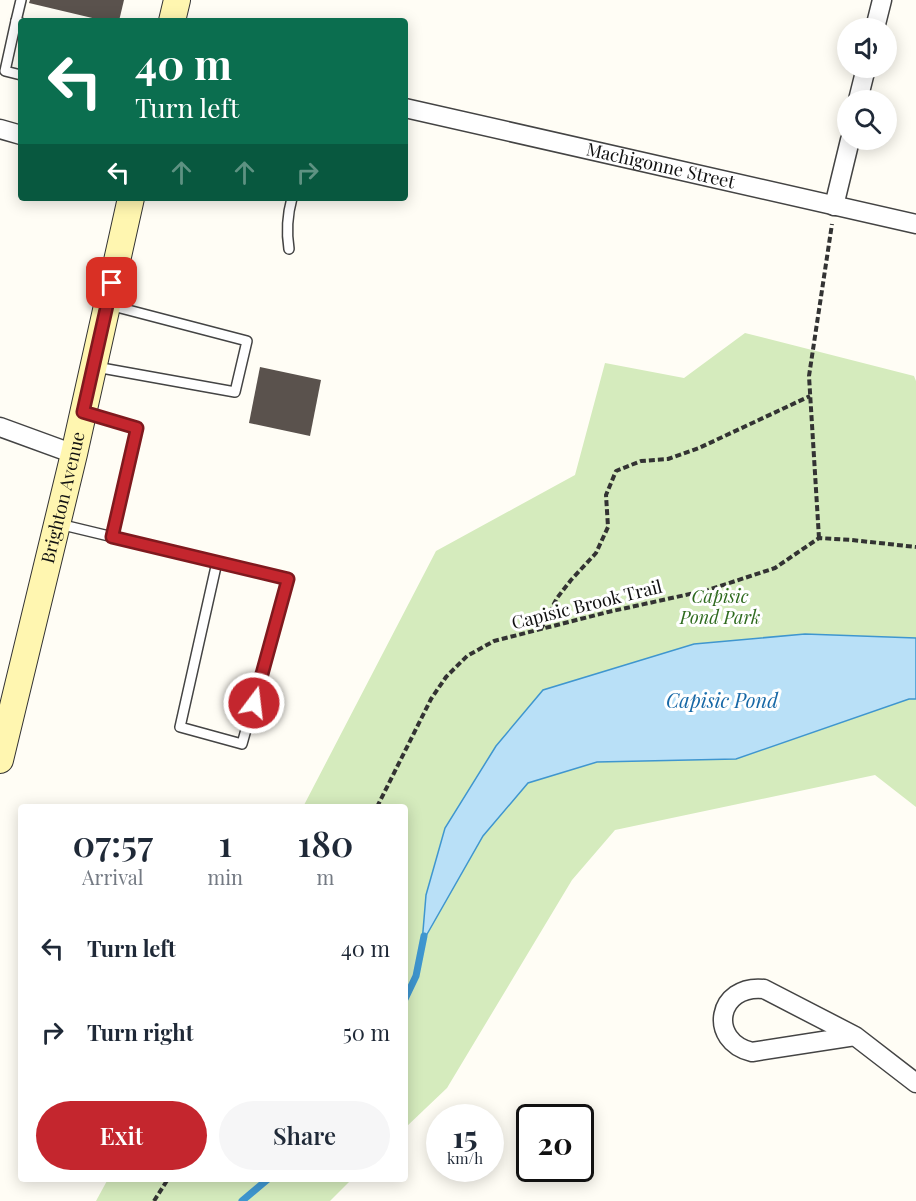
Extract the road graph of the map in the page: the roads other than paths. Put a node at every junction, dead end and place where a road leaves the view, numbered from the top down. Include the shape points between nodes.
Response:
1 (21, 0) edge
2 (177, 0) edge
3 (882, 0) edge
4 (19, 18) edge
5 (173, 18) edge
6 (878, 18) edge
7 (18, 22) edge
8 (18, 74) edge
9 (408, 109) edge
10 (0, 129) edge
11 (18, 134) edge
12 (848, 150) edge
13 (130, 201) edge
14 (291, 201) edge
15 (834, 206) junction
16 (916, 224) edge
17 (289, 249) dead end
18 (107, 305) junction
19 (94, 366) junction
20 (83, 412) junction
21 (0, 427) edge
22 (74, 454) junction
23 (57, 523) junction
24 (112, 537) junction
25 (217, 562) junction
26 (2, 744) edge
27 (855, 1036) junction
28 (916, 1083) edge

1 - 4 lane
2 - 5 main road
3 - 6 street
7 - 8 lane via 5,71
9 - 15 street, Machigonne Street
10 - 11 street
12 - 15 street
13 - 18 main road, Brighton Avenue
14 - 17 lane via 286,231
15 - 16 street, Machigonne Street
18 - 19 main road, Brighton Avenue
18 - 19 lane via 247,340 235,392
19 - 20 main road, Brighton Avenue
20 - 22 main road, Brighton Avenue
20 - 24 lane via 137,428
21 - 22 street
22 - 23 main road, Brighton Avenue
23 - 24 lane
23 - 26 main road, Brighton Avenue
24 - 25 lane
25 - 25 lane via 288,579 242,744 180,727
27 - 27 street via 764,989 742,990 733,996 723,1015 727,1036 742,1050 752,1052
27 - 28 street

